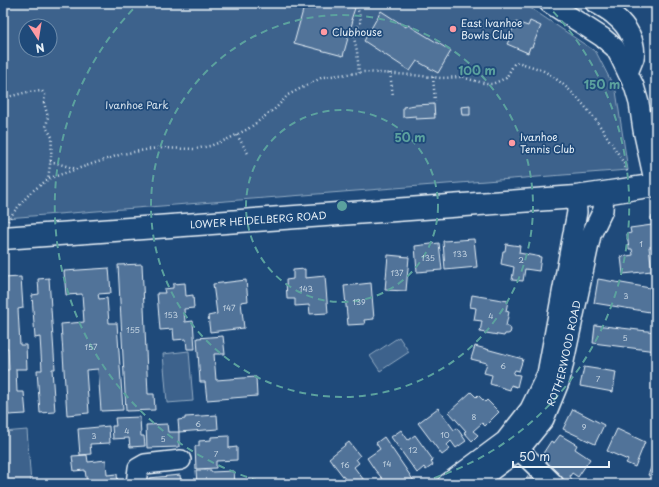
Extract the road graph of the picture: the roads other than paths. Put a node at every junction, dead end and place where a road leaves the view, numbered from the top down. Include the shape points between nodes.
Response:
1 (549, 3) edge
2 (595, 3) edge
3 (628, 73) junction
4 (656, 185) edge
5 (604, 193) junction
6 (576, 197) junction
7 (4, 231) edge
8 (519, 450) junction
9 (181, 460) dead end
10 (136, 484) edge
11 (447, 484) edge
12 (473, 484) edge
13 (554, 484) edge

1 - 3 street via 608,42
2 - 3 street via 626,27 634,49
3 - 4 street via 639,103
4 - 5 main road, LOWER HEIDELBERG ROAD
5 - 6 main road, LOWER HEIDELBERG ROAD
5 - 8 street, ROTHERWOOD ROAD via 603,210 591,235 560,380 544,419
6 - 7 main road, LOWER HEIDELBERG ROAD via 301,217
6 - 11 street, ROTHERWOOD ROAD via 577,212 547,374 530,409 505,441
8 - 12 street, ROTHERWOOD ROAD
8 - 13 street
9 - 10 street via 145,464 138,468

